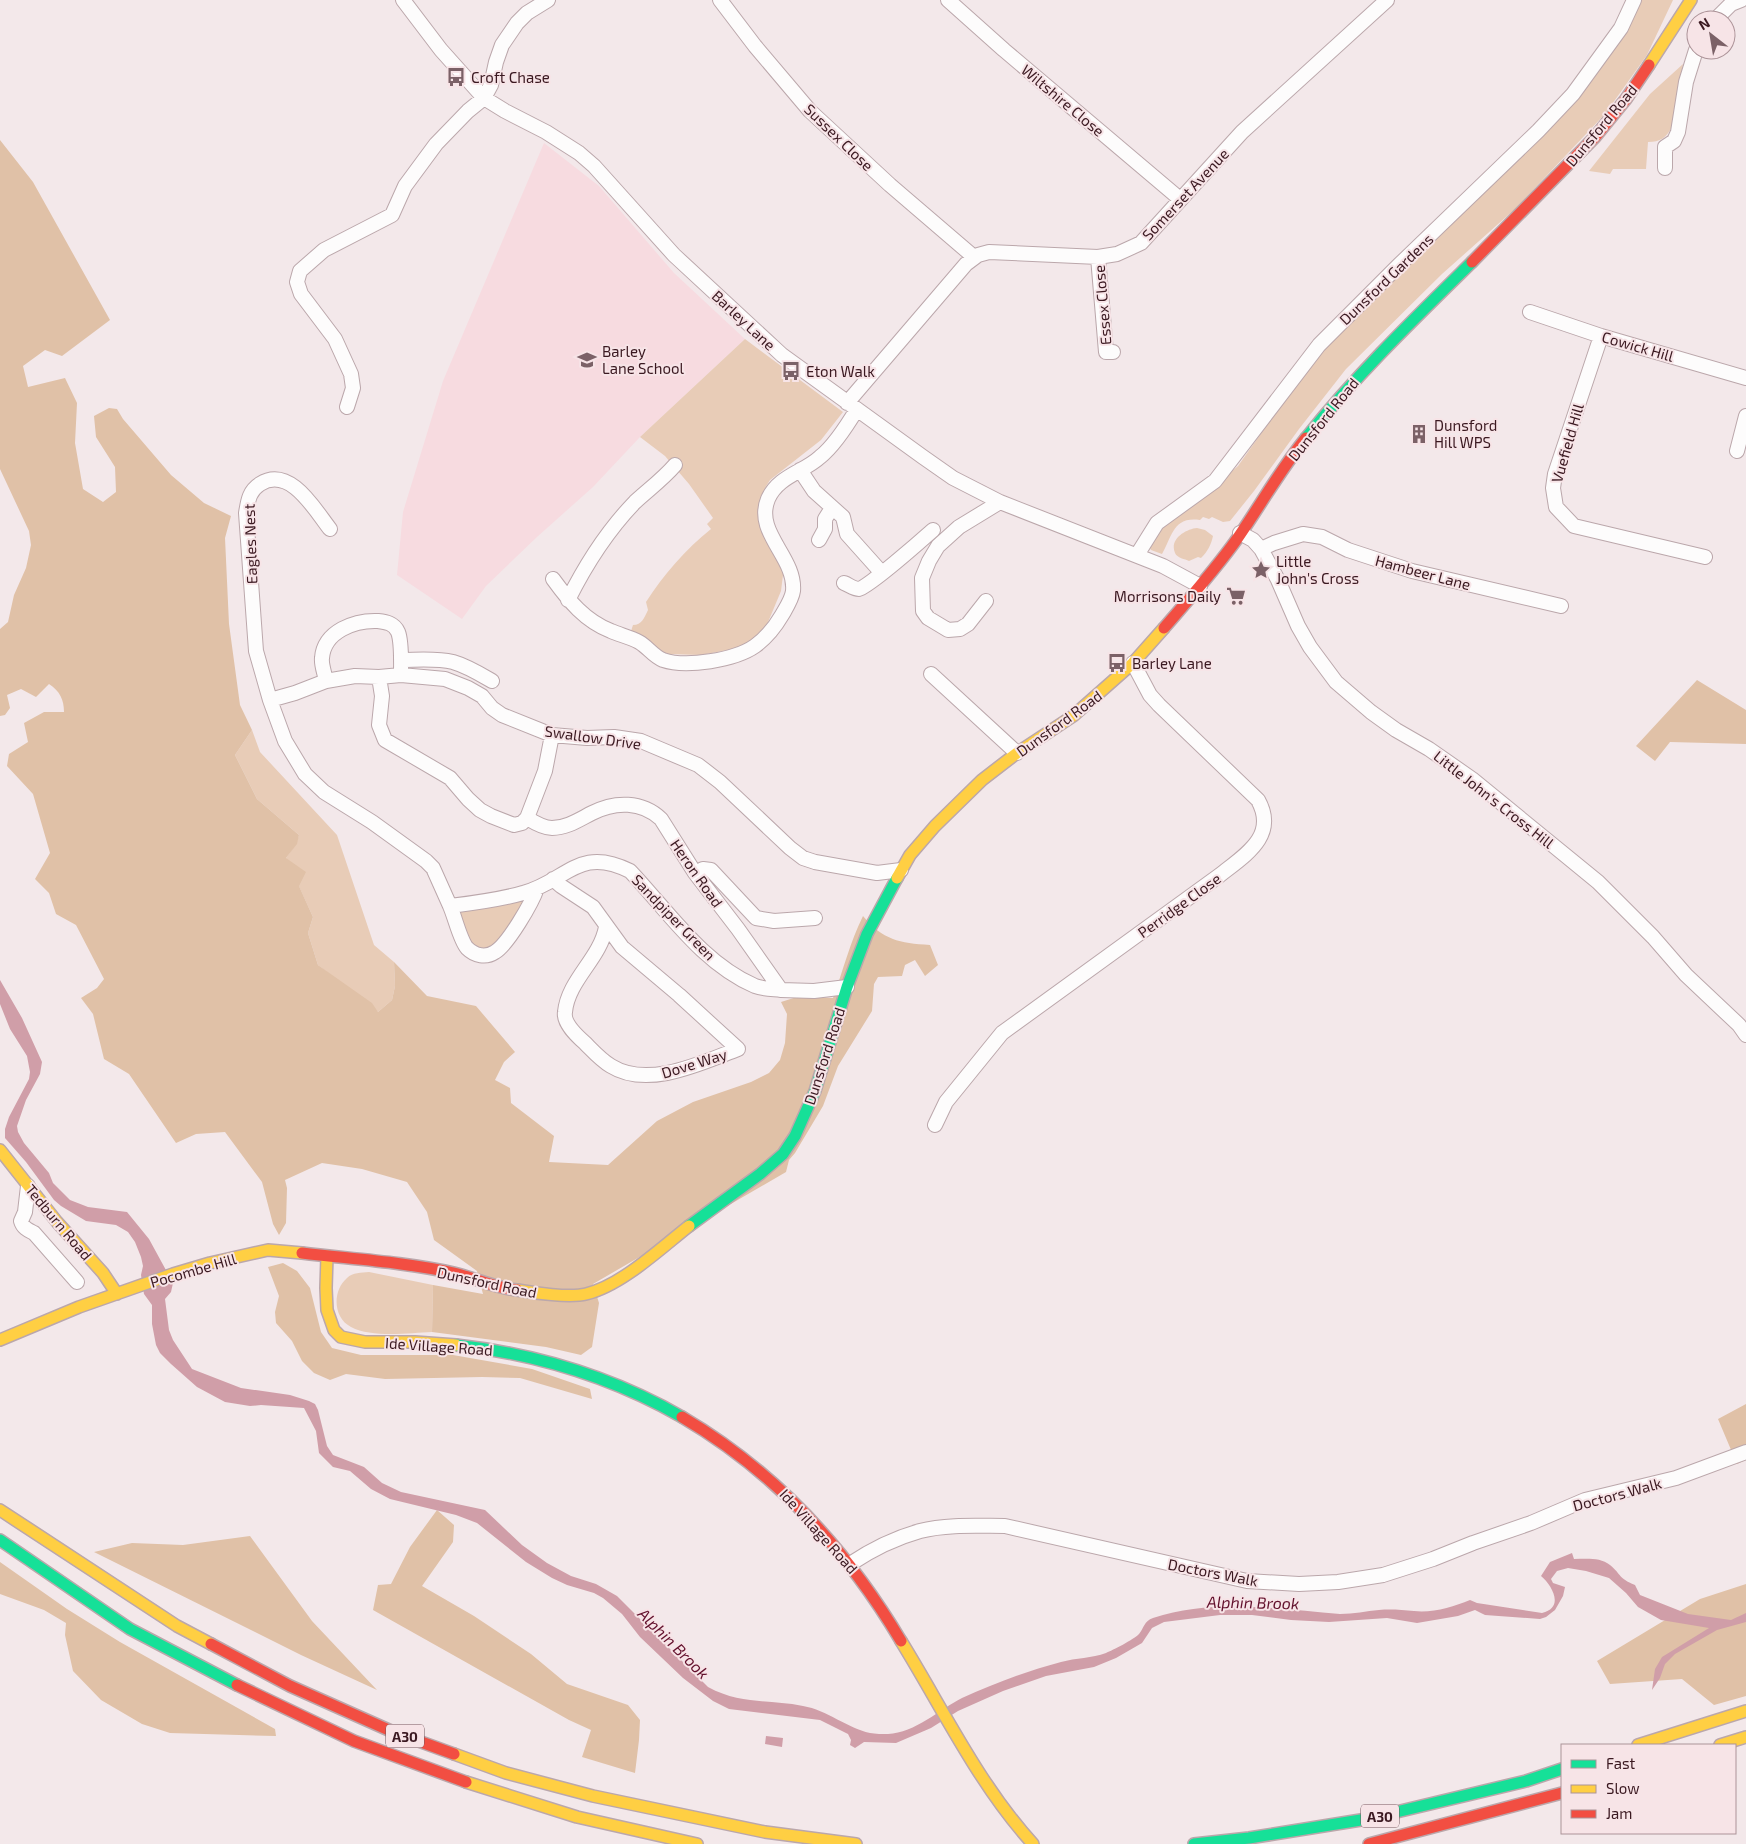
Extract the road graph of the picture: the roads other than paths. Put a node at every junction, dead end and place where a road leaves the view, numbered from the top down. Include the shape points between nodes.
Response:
1 (403, 0) edge
2 (548, 0) edge
3 (720, 0) edge
4 (948, 0) edge
5 (1387, 0) edge
6 (1634, 0) edge
7 (1691, 0) edge
8 (1741, 0) edge
9 (1725, 10) edge
10 (1693, 60) edge
11 (484, 98) junction
12 (1665, 168) dead end
13 (1180, 199) junction
14 (974, 257) junction
15 (1098, 257) junction
16 (1530, 312) dead end
17 (1601, 336) junction
18 (1104, 353) dead end
19 (1746, 378) edge
20 (852, 406) junction
21 (347, 407) dead end
22 (1746, 416) edge
23 (1736, 451) dead end
24 (675, 465) dead end
25 (800, 470) junction
26 (1000, 502) junction
27 (832, 508) junction
28 (330, 529) dead end
29 (933, 530) dead end
30 (1240, 533) junction
31 (819, 540) dead end
32 (1261, 549) junction
33 (1138, 555) junction
34 (1705, 557) dead end
35 (881, 572) junction
36 (553, 579) dead end
37 (844, 583) dead end
38 (1200, 586) junction
39 (568, 600) junction
40 (986, 601) dead end
41 (1561, 606) dead end
42 (401, 660) junction
43 (1133, 663) junction
44 (931, 674) dead end
45 (401, 675) junction
46 (380, 677) junction
47 (326, 681) junction
48 (492, 681) dead end
49 (270, 700) junction
50 (552, 734) junction
51 (1018, 753) junction
52 (527, 818) junction
53 (901, 870) junction
54 (694, 873) junction
55 (553, 879) junction
56 (537, 888) junction
57 (450, 906) junction
58 (815, 918) dead end
59 (606, 928) junction
60 (846, 987) junction
61 (781, 990) junction
62 (1746, 1035) edge
63 (935, 1125) dead end
64 (0, 1150) edge
65 (28, 1186) junction
66 (328, 1256) junction
67 (395, 1263) joint
68 (77, 1282) dead end
69 (118, 1294) junction
70 (0, 1340) edge
71 (1746, 1452) edge
72 (0, 1510) edge
73 (0, 1540) edge
74 (850, 1564) junction
75 (1746, 1711) edge
76 (1746, 1737) edge
77 (1641, 1744) edge
78 (1723, 1744) edge
79 (1561, 1769) edge
80 (1561, 1793) edge
81 (697, 1844) edge
82 (856, 1844) edge
83 (1033, 1844) edge
84 (1194, 1844) edge
85 (1369, 1844) edge

1 - 11 street, Barley Lane
2 - 11 street via 527,13 509,33
3 - 14 street, Sussex Close via 810,111
4 - 13 street, Wiltshire Close
5 - 13 street, Somerset Avenue via 1242,132
6 - 33 street, Dunsford Gardens via 1621,28 1563,105 1319,345 1215,481 1156,523
7 - 30 main road, Dunsford Road via 1626,99 1601,129 1337,399 1293,454
8 - 9 street
10 - 12 street via 1678,132 1666,147
11 - 20 street, Barley Lane via 579,153 674,255 782,355
11 - 21 street via 436,144 405,186 392,215 324,250 297,277 301,294 335,339 350,374 354,388
13 - 15 street, Somerset Avenue via 1141,243 1116,254
14 - 15 street, Somerset Avenue via 989,252
14 - 20 street via 944,289
15 - 18 street, Essex Close
16 - 17 street, Cowick Hill
17 - 19 street, Cowick Hill
17 - 34 street, Vuefield Hill via 1555,474 1556,507 1574,526 1682,545
20 - 25 street via 823,455
20 - 26 street, Barley Lane via 953,478
22 - 23 street
24 - 39 street via 613,527 585,566
25 - 27 street via 814,491
25 - 39 street via 775,488 765,512 774,541 791,573 793,591 770,633 753,647 698,662 662,660 638,641 591,621
26 - 33 street, Barley Lane
26 - 40 street via 959,527 938,546 922,578 923,611 928,618 948,630 968,624
27 - 31 street
27 - 35 street via 843,517 847,534
28 - 49 street, Eagles Nest via 302,493 281,480 266,480 248,497 246,513 256,650
29 - 35 street
30 - 32 street, Little John's Cross Hill
30 - 38 main road, Dunsford Road
32 - 41 street, Hambeer Lane via 1303,534 1322,537 1348,550 1412,571
32 - 62 street, Little John's Cross Hill via 1310,647 1336,682 1388,724 1472,779 1598,882
33 - 38 street, Barley Lane
35 - 37 street via 860,589
36 - 39 street
38 - 43 main road, Dunsford Road
42 - 45 street
42 - 47 street via 398,631 393,625 388,622 356,623 329,639 325,646 322,659
42 - 48 street via 452,662
43 - 51 main road, Dunsford Road via 1073,716
43 - 63 street, Perridge Close via 1159,705 1258,800 1265,815 1259,840 1220,875 1002,1034 946,1102
44 - 51 street
45 - 46 street, Swallow Drive
45 - 50 street, Swallow Drive via 452,681 482,696 502,715
46 - 47 street, Swallow Drive via 356,676
46 - 52 street via 379,724 385,740 450,778 480,810 514,825
47 - 49 street, Swallow Drive
49 - 57 street via 285,741 305,774 324,792 426,861 433,868
50 - 52 street via 545,771
50 - 53 street, Swallow Drive via 641,742 698,766 803,858 877,873
51 - 53 main road, Dunsford Road via 982,780 935,826
52 - 54 street, Heron Road via 551,828 570,824 613,805 636,805 661,819
53 - 60 main road, Dunsford Road via 866,934
54 - 58 street via 711,870 756,918 774,922
54 - 61 street, Heron Road
55 - 56 street, Sandpiper Green
55 - 59 street, Dove Way via 593,907
55 - 61 street, Sandpiper Green via 570,868 588,863 620,866 630,871 681,928 721,966 755,986
56 - 57 street, Sandpiper Green via 507,897
56 - 57 street via 531,903 499,949 487,956 480,956 467,948
59 - 59 street, Dove Way via 601,945 567,1000 564,1015 570,1027 594,1053 620,1070 646,1076 675,1071 738,1049 622,947
60 - 61 street via 814,991
60 - 67 main road, Dunsford Road via 815,1090 795,1136 782,1154 630,1273 585,1295 544,1294 506,1289 455,1273
64 - 65 main road, Tedburn Road
65 - 68 street via 22,1225 34,1232
65 - 69 main road, Tedburn Road
66 - 67 main road, Pocombe Hill
66 - 69 main road, Pocombe Hill via 268,1250 172,1274
66 - 74 main road, Ide Village Road via 327,1310 343,1339 479,1346 585,1373 642,1396 692,1422 740,1455 781,1489
69 - 70 main road, Pocombe Hill
71 - 74 street, Doctors Walk via 1676,1478 1585,1500 1531,1523 1383,1575 1338,1582 1247,1581 1006,1526 921,1531 882,1546
72 - 82 main road, A30 via 177,1626 290,1686 391,1731 506,1772 593,1796 765,1832
73 - 81 main road, A30 via 130,1629 214,1674 354,1741 460,1780 576,1817
74 - 83 main road, Ide Village Road via 872,1593 1002,1806
75 - 77 main road
76 - 78 main road
79 - 84 main road, A30 via 1367,1819
80 - 85 main road, A30

